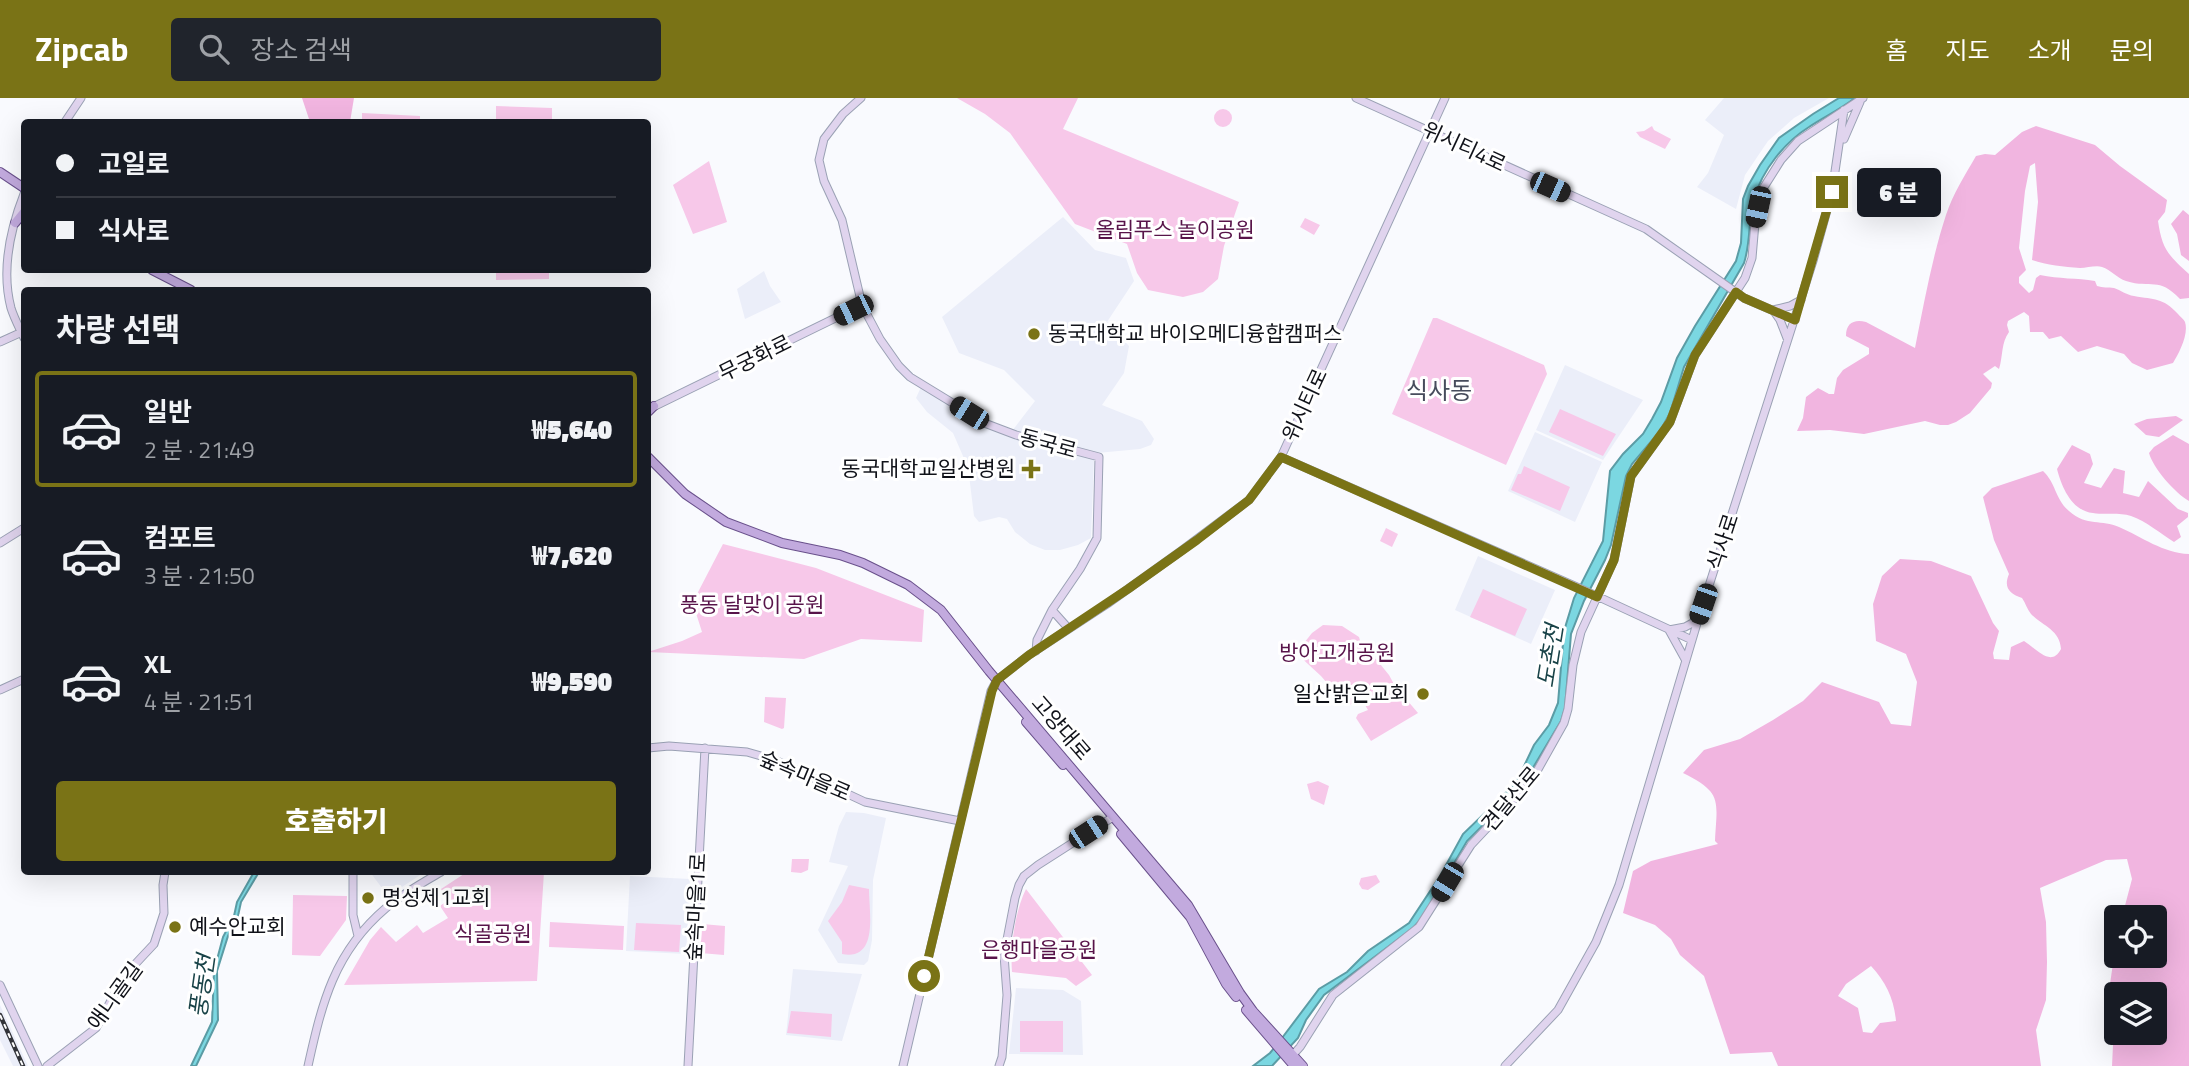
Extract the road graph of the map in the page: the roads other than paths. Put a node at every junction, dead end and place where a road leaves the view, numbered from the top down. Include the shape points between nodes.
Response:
1 (81, 98) edge
2 (861, 98) edge
3 (1356, 98) edge
4 (1445, 98) edge
5 (1862, 99) edge
6 (1844, 110) junction
7 (67, 119) edge
8 (1430, 131) junction
9 (1839, 148) junction
10 (0, 172) edge
11 (0, 177) edge
12 (21, 186) edge
13 (21, 192) edge
14 (21, 203) edge
15 (21, 215) edge
16 (15, 222) junction
17 (158, 273) edge
18 (166, 273) edge
19 (185, 287) edge
20 (193, 287) edge
21 (1734, 290) junction
22 (1801, 300) junction
23 (862, 305) junction
24 (1773, 310) junction
25 (1795, 320) junction
26 (21, 330) edge
27 (21, 336) edge
28 (1788, 339) junction
29 (0, 342) edge
30 (651, 408) edge
31 (1281, 457) junction
32 (651, 462) edge
33 (21, 530) edge
34 (0, 543) edge
35 (1593, 595) junction
36 (1052, 610) junction
37 (1698, 621) junction
38 (1069, 629) junction
39 (1669, 630) junction
40 (1692, 640) junction
41 (1036, 651) junction
42 (1686, 659) junction
43 (21, 680) edge
44 (996, 682) junction
45 (0, 690) edge
46 (651, 748) edge
47 (705, 748) junction
48 (1111, 818) junction
49 (960, 821) junction
50 (165, 875) edge
51 (353, 875) edge
52 (436, 875) edge
53 (358, 936) junction
54 (0, 985) edge
55 (314, 1037) junction
56 (1290, 1057) edge
57 (38, 1066) edge
58 (47, 1066) edge
59 (308, 1066) edge
60 (314, 1066) edge
61 (688, 1066) edge
62 (903, 1066) edge
63 (999, 1066) edge
64 (1303, 1066) edge
65 (1505, 1066) edge

1 - 7 street
2 - 23 street, 동국로 via 824,139 819,160 844,227
3 - 8 street, 위시티4로
4 - 8 street, 위시티로
5 - 6 street, 견달산로
5 - 9 street
6 - 9 street, 식사로
6 - 21 street, 견달산로 via 1798,141 1773,171 1760,198 1749,267
8 - 21 street, 위시티4로 via 1646,229
8 - 31 street, 위시티로
9 - 22 street, 식사로 via 1832,192
10 - 12 main road
11 - 13 main road
14 - 16 street
15 - 16 main road
16 - 26 street via 8,244 8,288
17 - 19 main road
18 - 20 main road
21 - 24 street
21 - 35 street, 견달산로 via 1695,355 1670,422 1631,476 1614,560
22 - 24 street
22 - 25 street, 식사로
23 - 30 street, 무궁화로
23 - 36 street, 동국로 via 884,346 911,377 1000,430 1099,457 1097,538
24 - 25 street
24 - 28 street
25 - 28 street, 식사로
27 - 29 street
28 - 37 street, 식사로
31 - 35 street
31 - 38 street, 위시티로 via 1249,500
32 - 44 main road, 고양대로 via 685,495 726,522 773,540 840,555 908,585 941,610
33 - 34 street
35 - 39 street
35 - 56 street, 견달산로 via 1573,665 1564,723 1532,780 1471,845 1419,927 1333,995
36 - 38 street
36 - 41 street, 동국로
37 - 39 street
37 - 40 street, 식사로
38 - 41 street, 위시티로
39 - 40 street
39 - 42 street
40 - 42 street, 식사로
41 - 44 street, 위시티로
42 - 65 street, 식사로 via 1619,885 1596,942 1558,1010
43 - 45 street
44 - 48 main road, 고양대로
44 - 49 street
46 - 47 street, 숲속마을로
47 - 49 street, 숲속마을로 via 775,760 865,802
47 - 61 street, 숲속마을1로
48 - 56 main road, 고양대로 via 1188,905 1240,993
48 - 63 street via 1031,870 1019,885 1004,956 1007,995
49 - 62 street
50 - 58 street, 애니골길 via 164,913 155,944 125,975 96,1028
51 - 53 street
52 - 53 street via 388,906
53 - 55 street via 328,989
54 - 57 street
55 - 59 street
55 - 60 street
56 - 64 main road

